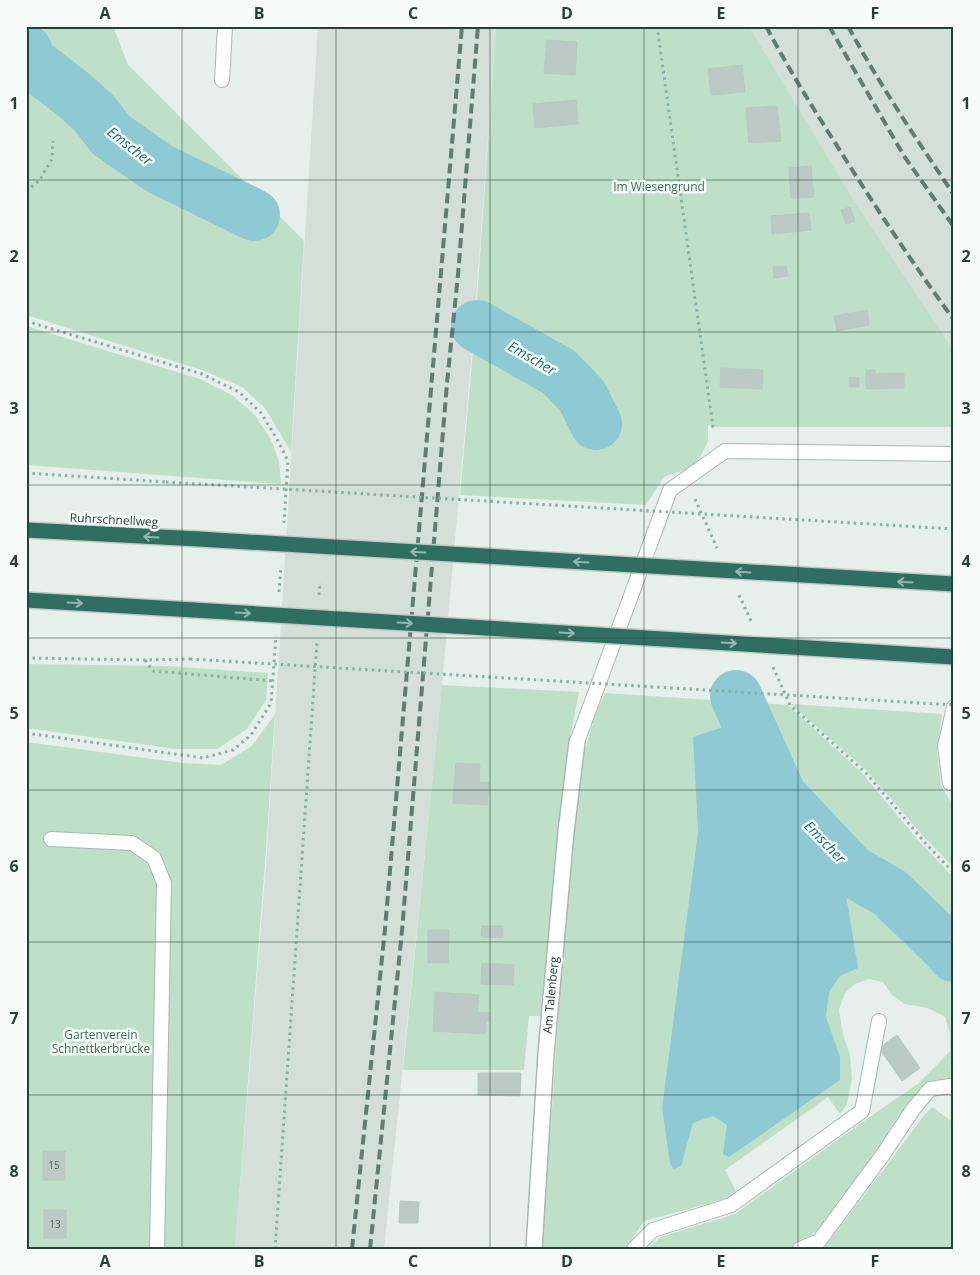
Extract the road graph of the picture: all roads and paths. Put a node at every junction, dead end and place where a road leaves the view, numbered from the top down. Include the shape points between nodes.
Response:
1 (225, 26) edge
2 (657, 26) edge
3 (222, 80) dead end
4 (53, 142) dead end
5 (26, 191) edge
6 (724, 451) junction
7 (954, 454) edge
8 (26, 473) edge
9 (686, 480) junction
10 (954, 529) edge
11 (26, 530) edge
12 (719, 552) dead end
13 (320, 582) dead end
14 (954, 584) edge
15 (736, 588) dead end
16 (26, 600) edge
17 (319, 600) dead end
18 (753, 624) dead end
19 (317, 638) dead end
20 (954, 657) edge
21 (26, 658) edge
22 (145, 660) junction
23 (769, 660) dead end
24 (273, 681) dead end
25 (954, 706) edge
26 (577, 742) joint
27 (950, 783) dead end
28 (51, 839) dead end
29 (954, 873) edge
30 (878, 1021) dead end
31 (954, 1088) edge
32 (157, 1249) edge
33 (275, 1249) edge
34 (534, 1249) edge
35 (634, 1249) edge
36 (800, 1249) edge

1 - 3 lane
2 - 6 path via 713,427
4 - 5 path via 52,159 39,181
6 - 7 lane
6 - 9 lane
8 - 10 path, bridge
9 - 12 path
9 - 26 lane via 670,490
14 -> 11 highway, Ruhrschnellweg, bridge
13 - 17 path
15 - 18 path
16 -> 20 highway, bridge
19 - 33 path
21 - 22 path
22 - 24 path via 154,671
22 - 25 path, bridge via 190,658
23 - 29 path via 790,705 866,773
25 - 27 lane via 945,746
26 - 34 street, Am Talenberg via 547,1044
28 - 32 lane via 132,844 154,858 164,883
30 - 35 lane via 862,1111 731,1205 652,1230
31 - 36 lane via 930,1089 818,1241

